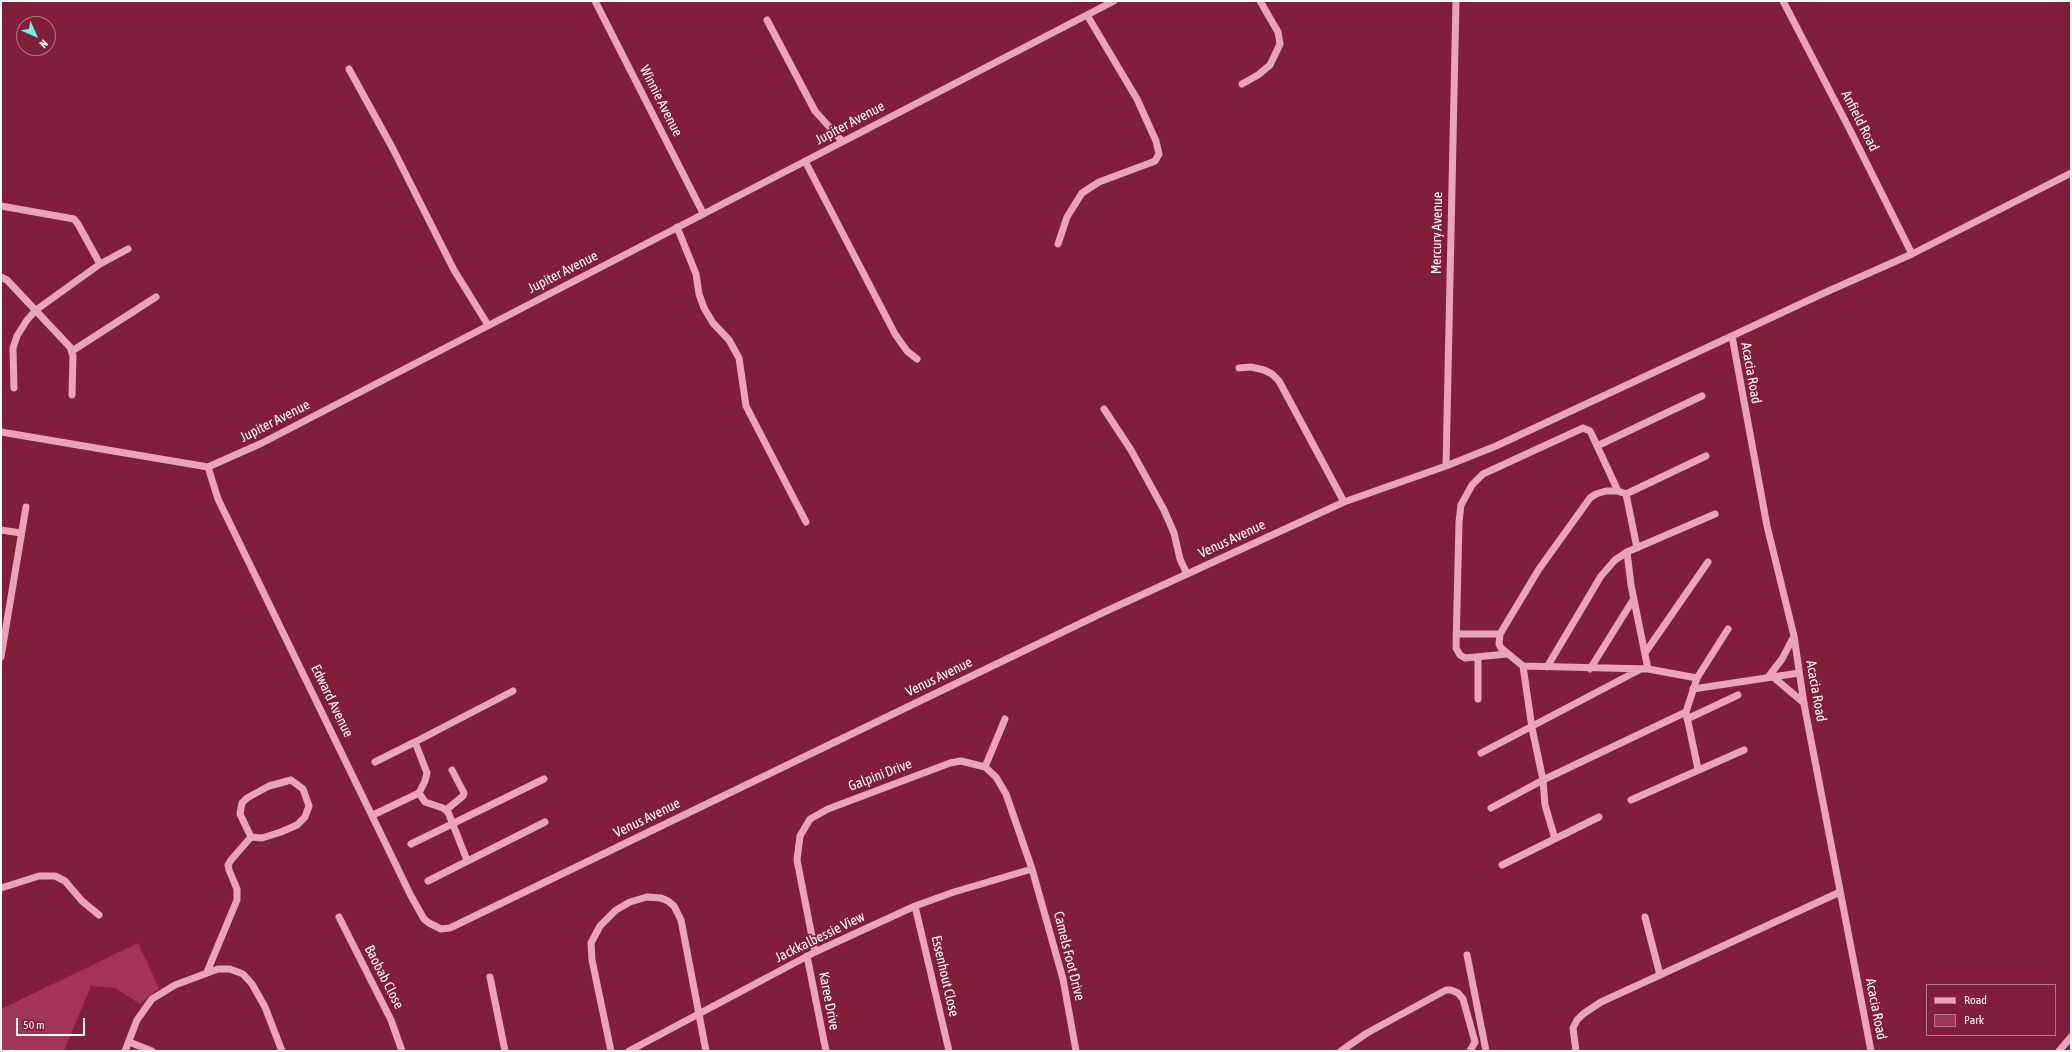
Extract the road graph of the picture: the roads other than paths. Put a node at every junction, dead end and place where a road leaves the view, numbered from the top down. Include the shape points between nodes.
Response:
1 (595, 1) edge
2 (1114, 1) edge
3 (1260, 1) edge
4 (1456, 1) edge
5 (1783, 1) edge
6 (1087, 15) junction
7 (767, 20) dead end
8 (349, 69) dead end
9 (1242, 84) dead end
10 (842, 141) junction
11 (805, 161) junction
12 (2071, 174) edge
13 (1, 206) edge
14 (703, 213) junction
15 (677, 227) junction
16 (1058, 244) dead end
17 (128, 249) dead end
18 (1912, 254) junction
19 (100, 264) junction
20 (1, 277) edge
21 (156, 297) dead end
22 (36, 310) junction
23 (488, 325) junction
24 (1732, 336) junction
25 (72, 351) junction
26 (917, 359) dead end
27 (1239, 368) dead end
28 (14, 388) dead end
29 (72, 394) dead end
30 (1702, 396) dead end
31 (1104, 409) dead end
32 (1, 432) edge
33 (1597, 446) junction
34 (1706, 456) dead end
35 (1446, 466) junction
36 (208, 467) junction
37 (1618, 491) junction
38 (1626, 494) junction
39 (1344, 502) junction
40 (26, 507) dead end
41 (1715, 514) dead end
42 (806, 522) dead end
43 (1, 530) edge
44 (21, 533) junction
45 (1638, 548) junction
46 (1627, 552) junction
47 (1708, 562) dead end
48 (1187, 574) junction
49 (1633, 600) junction
50 (4, 621) edge
51 (1728, 629) dead end
52 (1456, 634) junction
53 (1500, 634) junction
54 (1794, 636) junction
55 (1645, 653) junction
56 (1507, 654) junction
57 (1, 657) edge
58 (1478, 658) junction
59 (1524, 666) junction
60 (1547, 667) junction
61 (1590, 669) junction
62 (1644, 669) junction
63 (1799, 673) junction
64 (1770, 676) junction
65 (1697, 678) junction
66 (1694, 689) junction
67 (513, 691) dead end
68 (1738, 695) dead end
69 (1478, 699) dead end
70 (1804, 704) junction
71 (1686, 712) junction
72 (1005, 718) dead end
73 (1687, 720) junction
74 (1532, 728) junction
75 (415, 742) junction
76 (1744, 750) dead end
77 (1481, 753) dead end
78 (375, 762) dead end
79 (985, 767) junction
80 (1698, 769) junction
81 (452, 770) dead end
82 (544, 779) dead end
83 (1543, 780) junction
84 (418, 793) junction
85 (1631, 800) dead end
86 (1491, 808) dead end
87 (446, 810) junction
88 (373, 814) junction
89 (1600, 817) dead end
90 (452, 822) junction
91 (545, 822) dead end
92 (251, 838) junction
93 (1555, 839) junction
94 (411, 844) dead end
95 (467, 860) junction
96 (1502, 865) dead end
97 (1032, 869) junction
98 (428, 881) dead end
99 (1, 888) edge
100 (1840, 892) junction
101 (915, 906) junction
102 (99, 915) dead end
103 (339, 916) dead end
104 (1645, 917) dead end
105 (450, 928) joint
106 (815, 952) junction
107 (1467, 955) dead end
108 (807, 956) junction
109 (207, 972) junction
110 (1660, 975) junction
111 (490, 978) dead end
112 (698, 1015) junction
113 (2071, 1037) edge
114 (129, 1042) junction
115 (125, 1051) edge
116 (152, 1051) edge
117 (282, 1051) edge
118 (402, 1051) edge
119 (505, 1051) edge
120 (611, 1051) edge
121 (629, 1051) edge
122 (706, 1051) edge
123 (826, 1051) edge
124 (949, 1051) edge
125 (1076, 1051) edge
126 (1341, 1051) edge
127 (1470, 1051) edge
128 (1486, 1051) edge
129 (1576, 1051) edge
130 (1871, 1051) edge
131 (2059, 1051) edge

1 - 14 street, Winnie Avenue
2 - 6 street, Jupiter Avenue
3 - 9 street via 1278,32 1280,44 1270,65
4 - 35 street, Mercury Avenue
5 - 18 street, Anfield Road
6 - 10 street, Jupiter Avenue
6 - 16 street via 1137,99 1156,141 1159,154 1155,161 1099,182 1082,193 1067,217
7 - 10 street via 815,111
8 - 23 street via 454,270
10 - 11 street, Jupiter Avenue
11 - 14 street, Jupiter Avenue
11 - 26 street via 895,334 907,351
12 - 18 street, Venus Avenue
13 - 19 street via 74,219
14 - 15 street, Jupiter Avenue
15 - 23 street, Jupiter Avenue
15 - 42 street via 696,274 704,308 713,323 729,340 739,358 746,406
17 - 19 street
18 - 24 street, Venus Avenue
19 - 22 street
20 - 22 street
21 - 25 street
22 - 25 street
22 - 28 street via 17,336 13,348
23 - 36 street, Jupiter Avenue via 262,443
24 - 35 street, Venus Avenue via 1496,446
24 - 54 street, Acacia Road via 1767,526
25 - 29 street
27 - 39 street via 1264,370 1279,381
30 - 33 street
31 - 48 street via 1131,450 1164,510
32 - 36 street
33 - 37 street
33 - 52 street via 1590,430 1581,428 1483,474 1472,485 1461,505 1459,522
34 - 38 street
35 - 39 street, Venus Avenue
36 - 88 street, Edward Avenue via 218,498
37 - 38 street
37 - 53 street via 1596,494 1584,503 1539,569
38 - 45 street
39 - 48 street, Venus Avenue
40 - 44 street
41 - 45 street
43 - 44 street
44 - 50 street
45 - 46 street
46 - 49 street
46 - 60 street via 1615,560 1601,576
47 - 55 street
48 - 105 street, Venus Avenue
49 - 55 street
49 - 61 street
50 - 57 street
51 - 65 street
52 - 53 street
52 - 58 street via 1456,648 1460,655 1465,658
53 - 56 street via 1500,646
54 - 63 street, Acacia Road
54 - 64 street
55 - 62 street
56 - 58 street
56 - 59 street
58 - 69 street
59 - 60 street
59 - 74 street
60 - 61 street
61 - 62 street
62 - 65 street
62 - 74 street
63 - 64 street
63 - 70 street, Acacia Road
64 - 66 street
64 - 70 street
65 - 66 street
66 - 71 street
67 - 75 street
68 - 73 street
70 - 100 street, Acacia Road
71 - 73 street
71 - 83 street
72 - 79 street
73 - 80 street
74 - 77 street
74 - 83 street
75 - 78 street
75 - 84 street via 427,773
76 - 80 street
79 - 97 street via 996,777 1006,794
79 - 106 street, Galpini Drive via 961,761 950,763 828,809 810,819 800,836 797,860
80 - 85 street
81 - 87 street via 464,793
82 - 90 street
83 - 86 street
83 - 93 street via 1546,809
84 - 87 street via 425,802
84 - 88 street
87 - 90 street
88 - 105 street, Edward Avenue via 424,919 435,927
89 - 93 street
90 - 94 street
90 - 95 street
91 - 95 street
92 - 92 street via 239,811 247,798 286,780 295,782 304,789 309,806 301,821 281,832 262,838
92 - 109 street via 228,865 237,889 237,900
93 - 96 street
95 - 98 street
97 - 101 street, Jackkalbessie View
97 - 125 street, Camels Foot Drive via 1064,979
99 - 102 street via 39,876 55,876 65,881 82,901
100 - 110 street
100 - 130 street, Acacia Road
101 - 106 street, Jackkalbessie View
101 - 124 street, Essenhout Close
103 - 118 street, Baobab Close via 391,1020
104 - 110 street
106 - 108 street, Jackkalbessie View
107 - 128 street
108 - 112 street, Jackkalbessie View
108 - 123 street, Karee Drive
109 - 114 street via 175,985 152,999 137,1020
109 - 117 street via 218,968 243,974 258,994
110 - 129 street via 1600,1002 1583,1014 1573,1028
111 - 119 street
112 - 120 street via 678,912 668,901 661,898 647,897 630,902 616,910 600,926 591,943 592,960
112 - 121 street, Jackkalbessie View
112 - 122 street
113 - 131 street
114 - 115 street
114 - 116 street
126 - 127 street via 1367,1033 1446,990 1451,990 1458,992 1463,999 1475,1042

